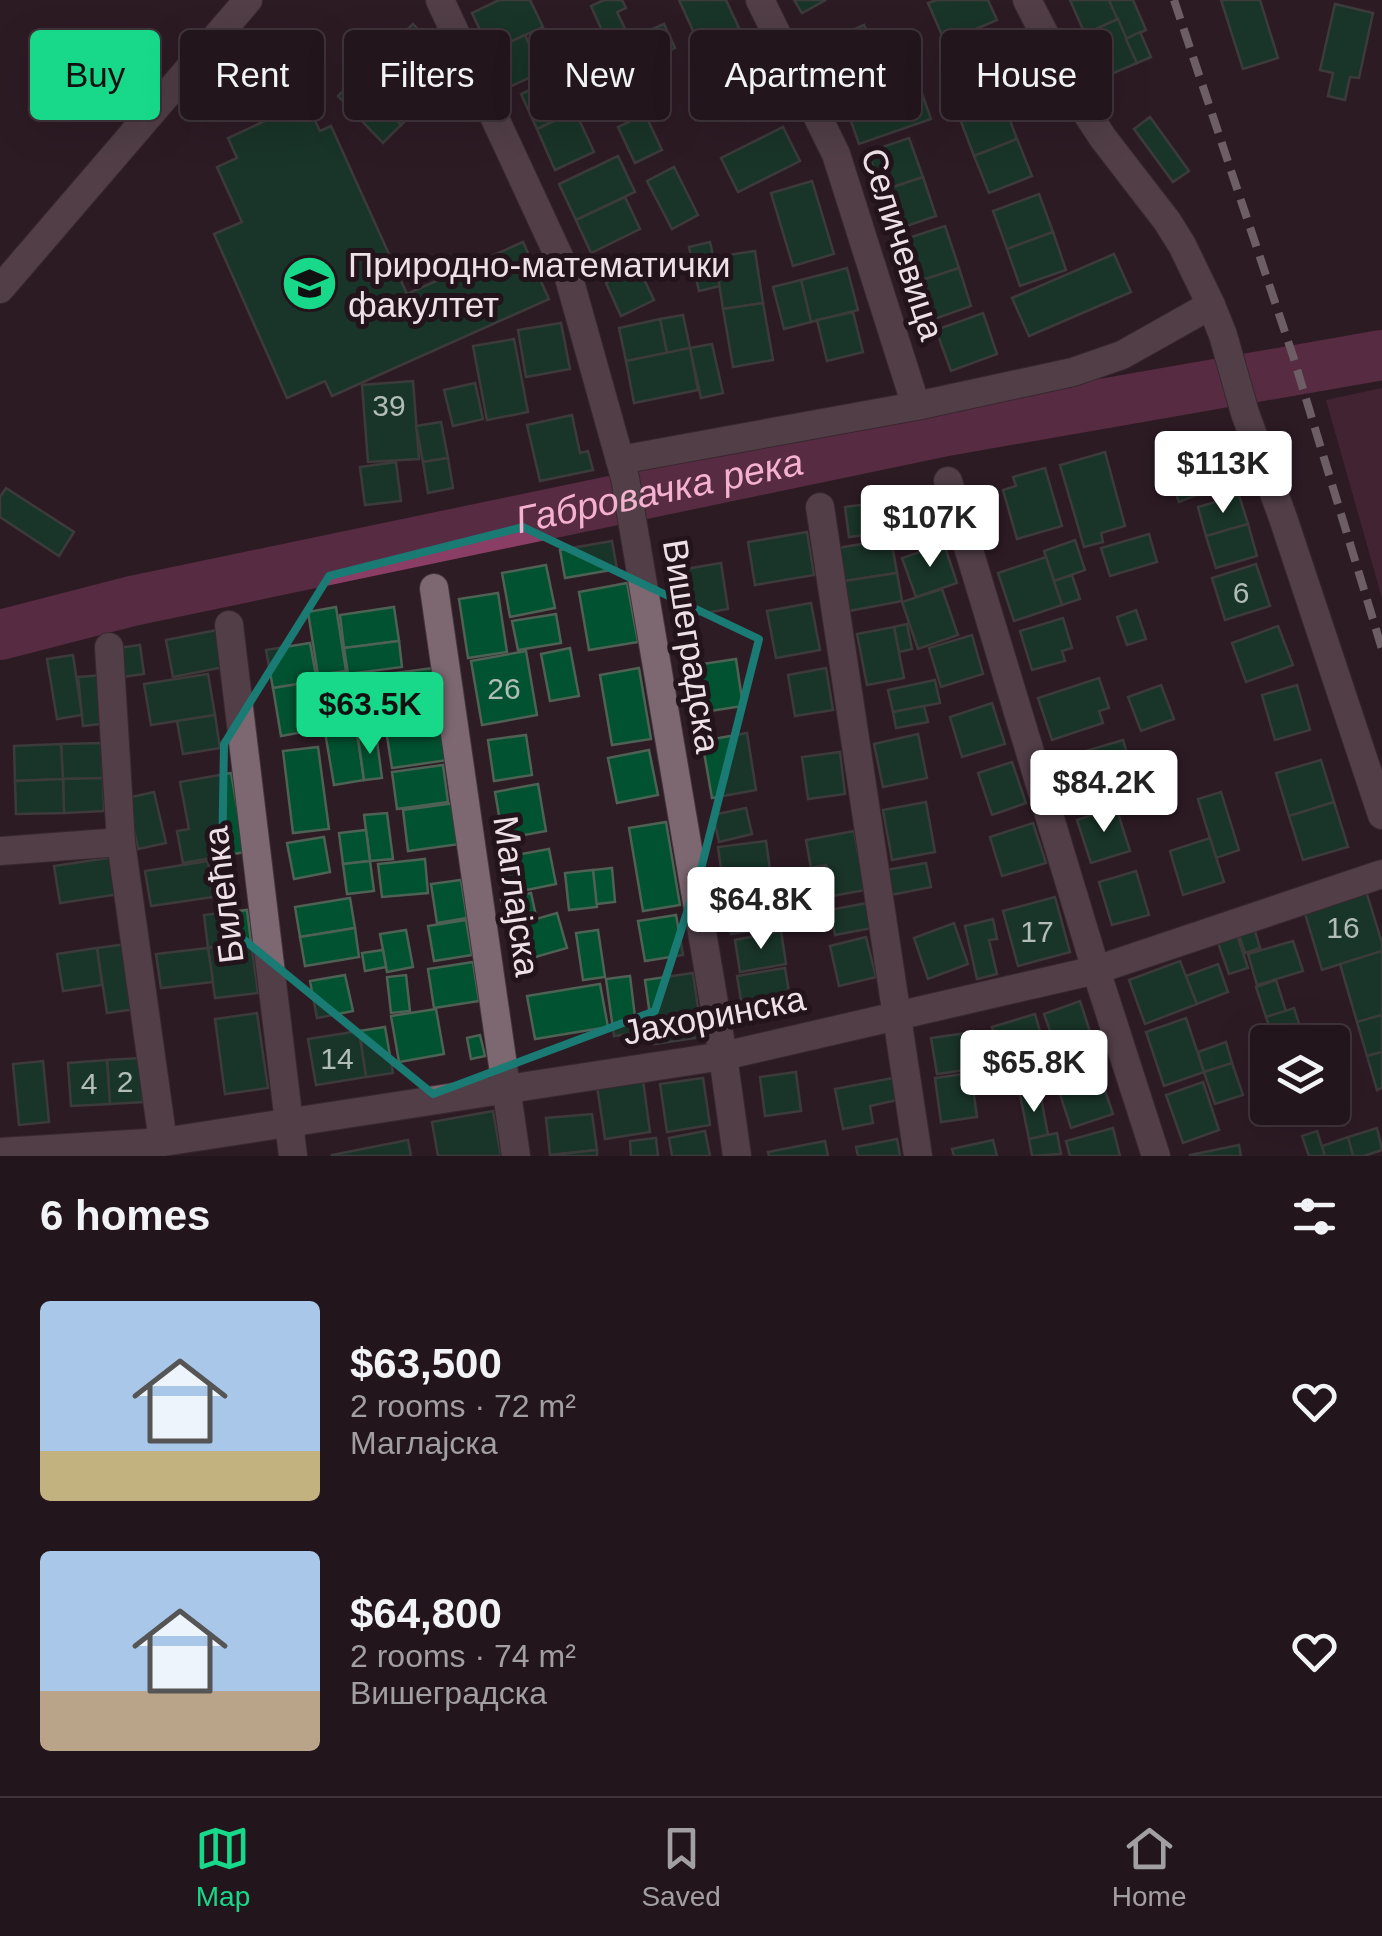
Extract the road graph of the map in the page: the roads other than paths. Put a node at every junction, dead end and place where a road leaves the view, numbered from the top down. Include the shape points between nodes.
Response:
1 (248, 0) edge
2 (440, 0) edge
3 (760, 0) edge
4 (1027, 0) edge
5 (0, 290) edge
6 (1212, 306) junction
7 (916, 406) junction
8 (622, 469) junction
9 (948, 481) dead end
10 (820, 507) dead end
11 (434, 588) dead end
12 (229, 626) dead end
13 (109, 647) dead end
14 (1382, 815) edge
15 (121, 842) junction
16 (0, 851) edge
17 (1382, 874) edge
18 (1096, 970) junction
19 (896, 1016) junction
20 (723, 1056) junction
21 (506, 1088) junction
22 (288, 1124) junction
23 (163, 1142) junction
24 (0, 1152) edge
25 (292, 1156) edge
26 (516, 1156) edge
27 (737, 1156) edge
28 (918, 1156) edge
29 (1156, 1156) edge

1 - 5 street
2 - 8 street, Вишеградска via 569,278
3 - 7 street, Селичевица via 836,154
4 - 6 street via 1080,103 1167,221
6 - 7 street via 1086,368
6 - 14 street
7 - 8 street
8 - 20 street, Вишеградска
9 - 18 street
10 - 19 street
11 - 21 street, Маглајска
12 - 22 street, Билећка
13 - 15 street
15 - 16 street
15 - 23 street
17 - 18 street, Јахоринска
18 - 19 street, Јахоринска
18 - 29 street
19 - 20 street, Јахоринска
19 - 28 street
20 - 21 street, Јахоринска
20 - 27 street, Вишеградска
21 - 22 street, Јахоринска
21 - 26 street, Маглајска
22 - 23 street, Јахоринска
22 - 25 street, Билећка
23 - 24 street, Јахоринска

